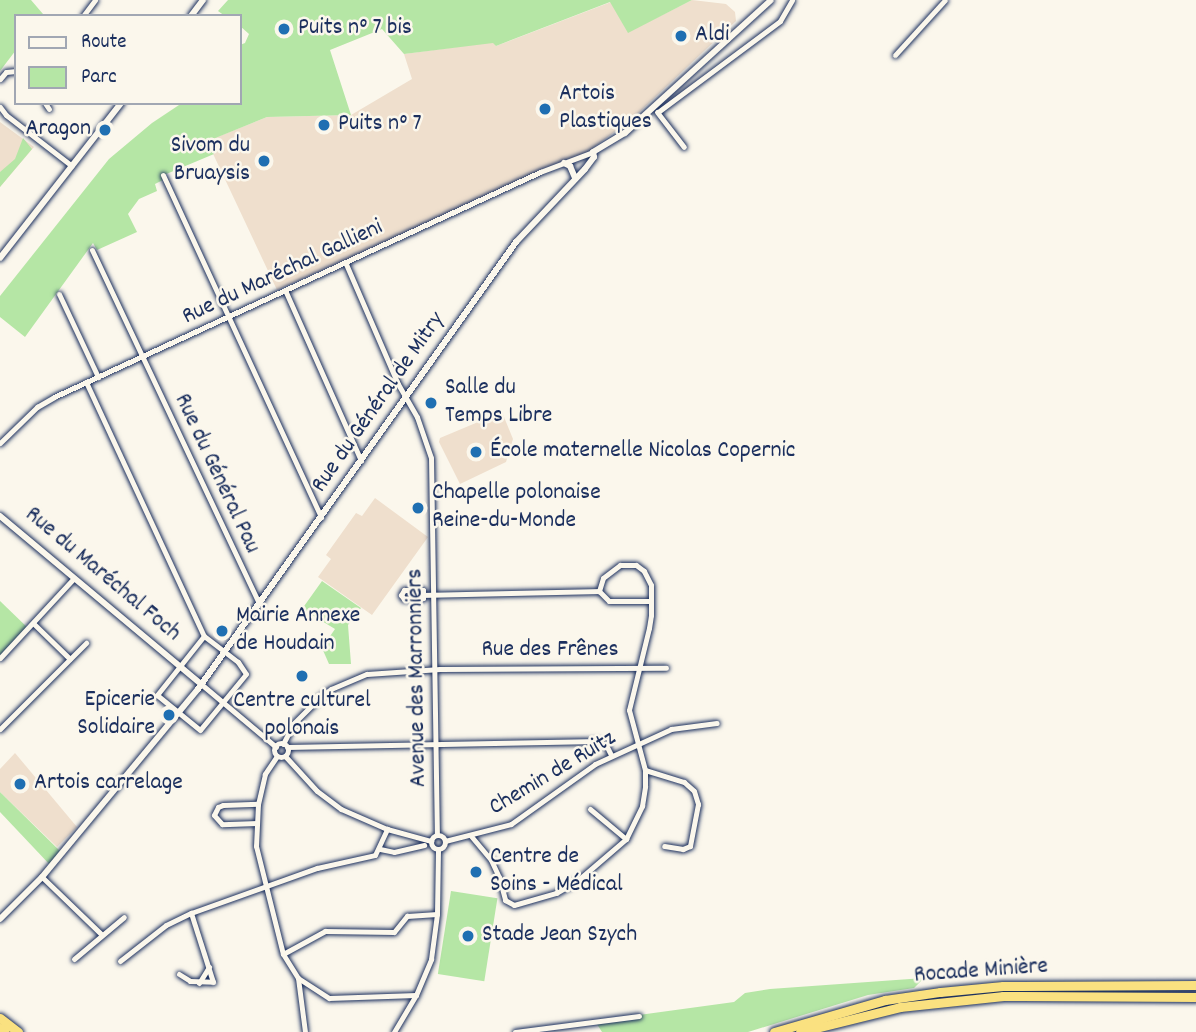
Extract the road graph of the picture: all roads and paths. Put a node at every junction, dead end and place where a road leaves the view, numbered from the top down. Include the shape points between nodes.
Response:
1 (765, 0) edge
2 (771, 0) edge
3 (792, 0) edge
4 (945, 0) edge
5 (762, 9) junction
6 (895, 55) dead end
7 (119, 105) edge
8 (0, 107) edge
9 (655, 110) junction
10 (684, 147) dead end
11 (593, 152) junction
12 (564, 163) junction
13 (72, 166) junction
14 (163, 175) dead end
15 (575, 178) junction
16 (92, 250) dead end
17 (0, 258) edge
18 (346, 264) junction
19 (285, 290) junction
20 (59, 294) dead end
21 (229, 317) junction
22 (143, 357) junction
23 (98, 377) junction
24 (86, 382) junction
25 (405, 400) junction
26 (0, 443) edge
27 (361, 461) junction
28 (0, 516) edge
29 (321, 517) junction
30 (74, 578) junction
31 (600, 591) junction
32 (435, 594) junction
33 (423, 595) dead end
34 (651, 601) junction
35 (259, 604) junction
36 (34, 624) junction
37 (204, 636) junction
38 (86, 643) dead end
39 (225, 651) junction
40 (0, 658) edge
41 (69, 659) junction
42 (178, 664) junction
43 (637, 668) junction
44 (666, 668) dead end
45 (435, 670) junction
46 (201, 684) junction
47 (224, 703) junction
48 (179, 713) junction
49 (718, 723) dead end
50 (0, 729) edge
51 (436, 744) junction
52 (636, 744) junction
53 (285, 746) junction
54 (276, 747) junction
55 (611, 755) junction
56 (277, 756) junction
57 (285, 756) junction
58 (645, 769) junction
59 (258, 804) junction
60 (590, 809) dead end
61 (257, 823) junction
62 (387, 829) junction
63 (437, 835) junction
64 (471, 836) junction
65 (626, 839) junction
66 (431, 841) junction
67 (445, 841) junction
68 (424, 845) dead end
69 (664, 846) dead end
70 (380, 849) junction
71 (438, 849) junction
72 (42, 877) junction
73 (266, 886) junction
74 (191, 913) junction
75 (437, 914) junction
76 (124, 917) dead end
77 (0, 919) edge
78 (102, 935) junction
79 (283, 954) junction
80 (74, 959) dead end
81 (120, 961) dead end
82 (209, 967) junction
83 (179, 974) dead end
84 (298, 978) junction
85 (199, 983) junction
86 (1196, 985) edge
87 (416, 995) junction
88 (1196, 997) edge
89 (639, 1016) dead end
90 (0, 1018) edge
91 (0, 1028) edge
92 (5, 1032) edge
93 (18, 1032) edge
94 (305, 1032) edge
95 (394, 1032) edge
96 (515, 1032) edge
97 (774, 1032) edge
98 (800, 1032) edge

1 - 5 street
2 - 5 street
3 - 9 street via 784,16 710,75
4 - 6 street
5 - 9 street
7 - 13 street
8 - 13 street
9 - 10 street
9 - 11 street
11 - 12 street, Rue du Maréchal Gallieni
11 - 15 street, Rue du Général de Mitry via 591,162
12 - 15 street
12 - 18 street, Rue du Maréchal Gallieni
13 - 17 street
14 - 21 street
15 - 25 street, Rue du Général de Mitry via 516,242
16 - 22 street, Rue du Général Pau
18 - 19 street, Rue du Maréchal Gallieni
18 - 25 street, Avenue des Marronniers
19 - 21 street, Rue du Maréchal Gallieni
19 - 27 street
20 - 23 street
21 - 22 street, Rue du Maréchal Gallieni
21 - 29 street
22 - 23 street, Rue du Maréchal Gallieni
22 - 35 street, Rue du Général Pau
23 - 24 street, Rue du Maréchal Gallieni
24 - 26 street, Rue du Maréchal Gallieni via 37,407
24 - 37 street
25 - 27 street, Rue du Général de Mitry
25 - 32 street, Avenue des Marronniers via 431,458
27 - 29 street, Rue du Général de Mitry
28 - 30 street, Rue du Maréchal Foch
29 - 35 street, Rue du Général de Mitry
30 - 36 street
30 - 42 street, Rue du Maréchal Foch
31 - 32 street
31 - 34 street via 610,601
31 - 34 street via 609,570 636,565 649,578
32 - 33 street
32 - 45 street, Avenue des Marronniers
34 - 43 street via 649,628
35 - 39 street, Rue du Général de Mitry
36 - 40 street
36 - 41 street
37 - 39 street
37 - 42 street
38 - 41 street
39 - 46 street, Rue du Général de Mitry
39 - 47 street via 246,674
41 - 50 street
42 - 46 street, Rue du Maréchal Foch
42 - 48 street via 157,695
43 - 44 street, Rue des Frênes
43 - 45 street, Rue des Frênes
43 - 52 street via 629,710
45 - 51 street, Avenue des Marronniers
45 - 53 street, Rue des Frênes via 385,671 342,683 301,714
46 - 47 street
46 - 48 street, Rue du Général de Mitry
47 - 48 street via 200,730
47 - 54 street
48 - 72 street, Rue du Général de Mitry
49 - 52 street, Chemin de Ruitz via 671,729
51 - 53 street
51 - 55 street via 598,741
51 - 63 street, Avenue des Marronniers
52 - 55 street, Chemin de Ruitz
52 - 58 street
53 - 54 street
53 - 57 street, Rue des Frênes
54 - 56 street
55 - 64 street, Chemin de Ruitz via 511,824
56 - 57 street
56 - 59 street via 265,774
57 - 62 street via 341,809
58 - 65 street via 642,806
58 - 69 street via 684,782 694,791 698,804 690,846
59 - 61 street
59 - 61 street via 223,805 214,815 222,824
60 - 65 street
61 - 73 street via 257,857
62 - 66 street
62 - 70 street
63 - 66 street
63 - 67 street
64 - 65 street via 491,860 505,900 514,905 556,893 596,867
64 - 67 street, Chemin de Ruitz
66 - 71 street
67 - 71 street
68 - 70 street via 394,852
70 - 73 street via 370,856
71 - 75 street
72 - 77 street, Rue du Général de Mitry
72 - 78 street
73 - 74 street
73 - 79 street
74 - 81 street
74 - 82 street
75 - 79 street via 407,916 394,932 325,932
75 - 87 street via 431,959
76 - 78 street
78 - 80 street
79 - 84 street
82 - 85 street
82 - 85 street via 213,982
83 - 85 street
84 - 87 street via 336,999
84 - 94 street
86 - 97 highway, Rocade Minière via 1016,986 940,992 885,1000
87 - 95 street
88 - 98 highway, Rocade Minière via 1003,996 900,1007
89 - 96 street
90 - 93 highway
91 - 92 highway

